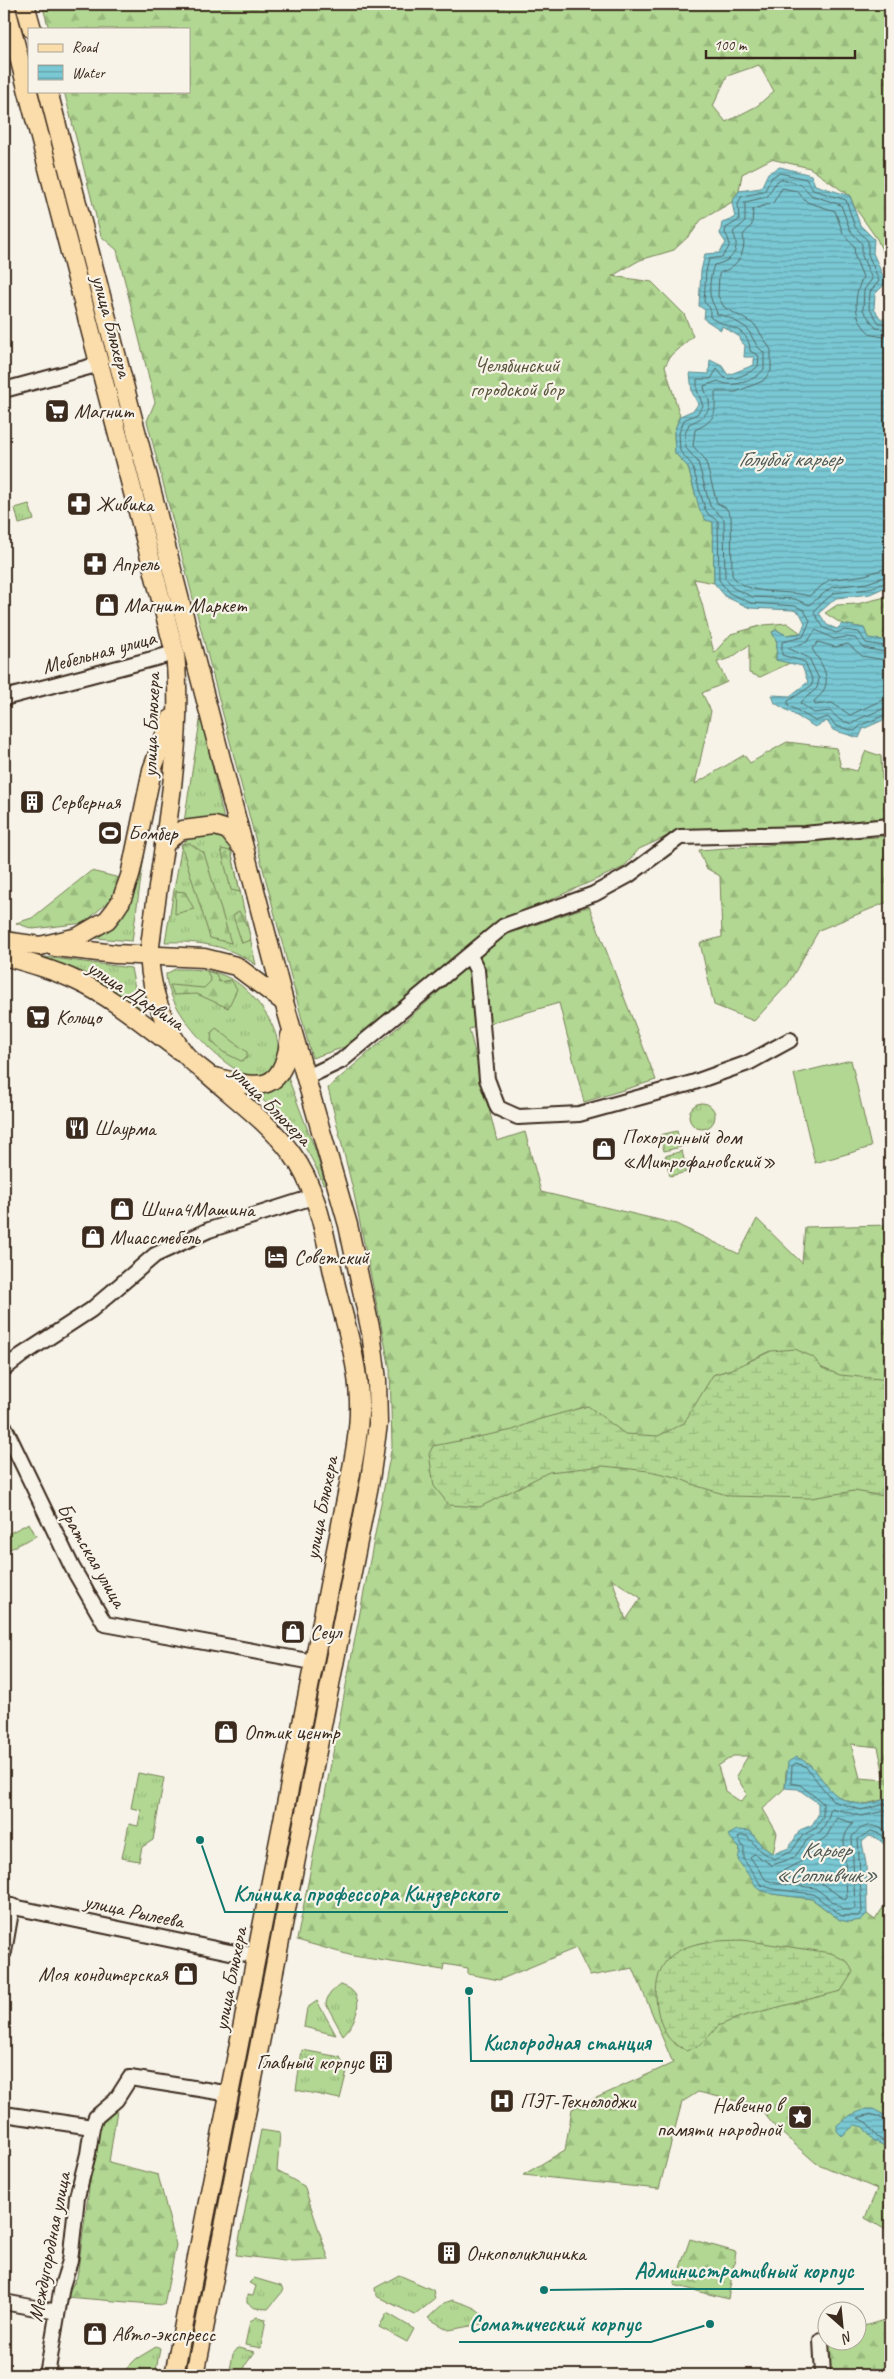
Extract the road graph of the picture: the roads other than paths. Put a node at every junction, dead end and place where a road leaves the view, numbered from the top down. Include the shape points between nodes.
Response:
1 (5, 4) edge
2 (25, 4) edge
3 (32, 28) edge
4 (28, 91) edge
5 (28, 92) edge
6 (48, 92) edge
7 (100, 364) junction
8 (4, 390) edge
9 (175, 653) junction
10 (4, 698) edge
11 (178, 703) junction
12 (890, 826) edge
13 (164, 845) junction
14 (243, 848) junction
15 (4, 940) edge
16 (40, 946) junction
17 (149, 955) junction
18 (4, 956) edge
19 (470, 956) junction
20 (284, 1002) junction
21 (291, 1029) junction
22 (790, 1040) dead end
23 (185, 1054) junction
24 (209, 1076) junction
25 (305, 1078) junction
26 (313, 1197) junction
27 (4, 1369) edge
28 (4, 1426) edge
29 (313, 1662) junction
30 (8, 1906) edge
31 (4, 1952) edge
32 (257, 1955) junction
33 (278, 1959) junction
34 (231, 2094) junction
35 (4, 2114) edge
36 (92, 2127) junction
37 (4, 2302) edge
38 (57, 2312) junction
39 (822, 2352) edge
40 (47, 2375) edge
41 (174, 2375) edge
42 (195, 2375) edge
43 (824, 2375) edge

1 - 4 main road, улица Блюхера
2 - 3 main road
5 - 7 main road, улица Блюхера
6 - 14 main road, улица Блюхера
7 - 8 street
7 - 9 main road, улица Блюхера
9 - 10 street, Мебельная улица
9 - 11 main road, улица Блюхера
11 - 13 main road, улица Блюхера
11 - 16 main road, улица Дарвина via 152,770 130,876 121,901 107,920 93,930
12 - 19 street via 804,834 680,837 629,875 594,894 504,926
13 - 14 main road via 183,830 215,826 228,830
13 - 17 main road, улица Блюхера
14 - 20 main road, улица Блюхера
15 - 16 main road, улица Дарвина
16 - 17 main road
17 - 20 main road via 204,958 236,966
17 - 23 main road, улица Блюхера via 156,1002
18 - 23 main road, улица Дарвина via 78,981 106,997
19 - 22 street via 477,970 487,1079 498,1108 518,1117 579,1114 692,1083 748,1063
19 - 25 street via 341,1061
20 - 21 main road, улица Блюхера
21 - 24 main road via 287,1058 279,1074 270,1082 247,1086
21 - 25 main road, улица Блюхера
23 - 24 main road, улица Блюхера
24 - 26 main road, улица Блюхера via 291,1153
25 - 33 main road, улица Блюхера via 339,1190 371,1332 378,1424
26 - 27 street via 209,1230 155,1255 91,1310
26 - 29 main road, улица Блюхера via 354,1359 359,1400 358,1438
28 - 29 street, Братская улица via 72,1567 105,1624
29 - 32 main road, улица Блюхера
30 - 31 street
30 - 32 street, улица Рылеева
32 - 33 main road
32 - 34 main road, улица Блюхера
33 - 42 main road, улица Блюхера
34 - 36 street via 130,2078 116,2100 96,2117
34 - 41 main road, улица Блюхера
35 - 36 street
36 - 38 street, Междугородная улица via 77,2197 70,2261
37 - 38 street
38 - 40 street, Междугородная улица
39 - 43 street

